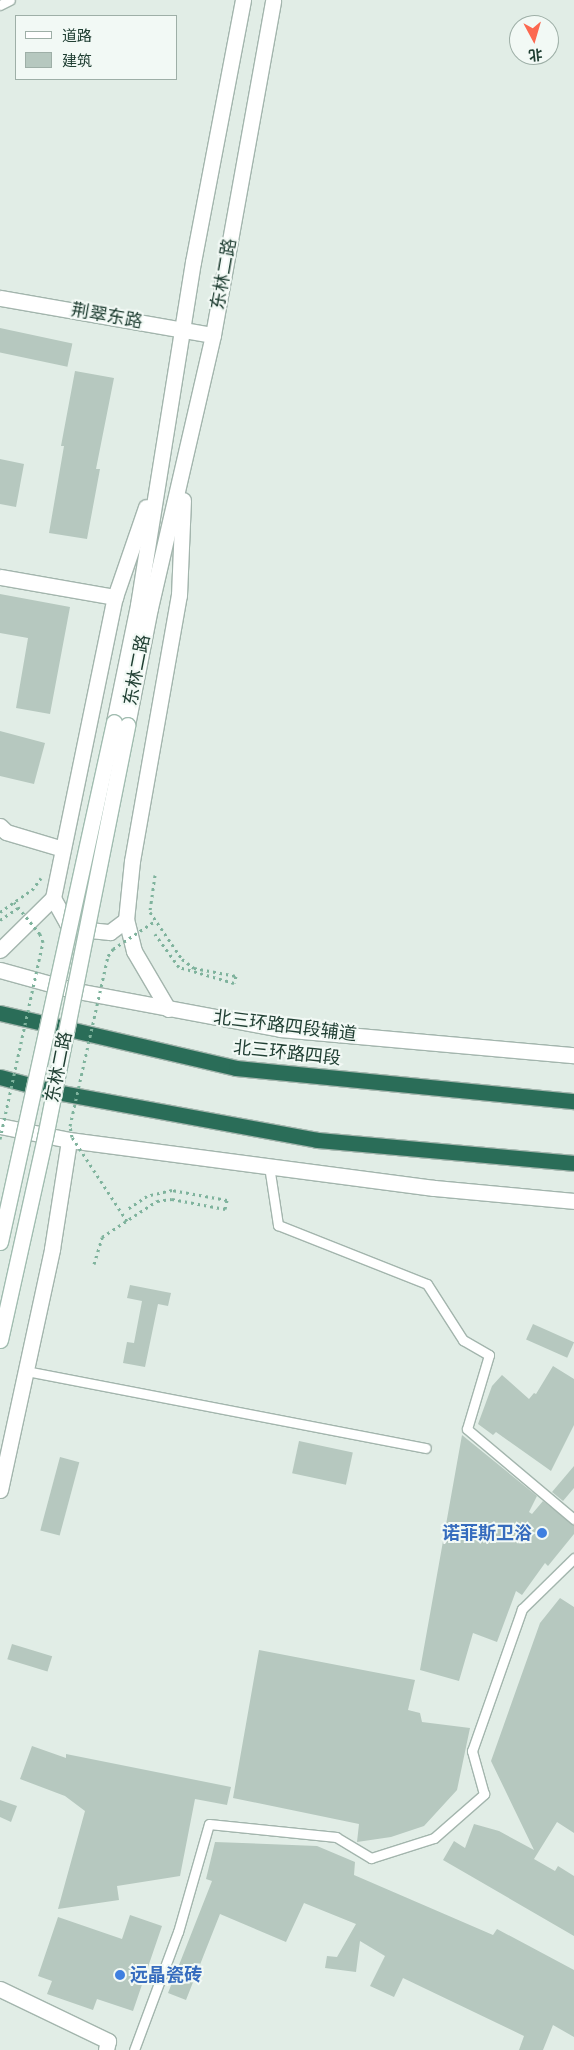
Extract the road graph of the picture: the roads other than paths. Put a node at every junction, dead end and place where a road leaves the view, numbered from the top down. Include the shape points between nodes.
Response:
1 (10, 0) edge
2 (243, 0) edge
3 (273, 0) edge
4 (0, 5) edge
5 (0, 298) edge
6 (182, 330) junction
7 (213, 335) junction
8 (185, 466) junction
9 (159, 470) junction
10 (0, 577) edge
11 (115, 596) junction
12 (120, 724) junction
13 (0, 826) edge
14 (63, 849) junction
15 (53, 898) junction
16 (126, 920) junction
17 (0, 950) edge
18 (0, 970) edge
19 (168, 1009) junction
20 (0, 1013) edge
21 (574, 1055) edge
22 (0, 1077) edge
23 (574, 1100) edge
24 (0, 1126) edge
25 (69, 1140) junction
26 (574, 1163) edge
27 (269, 1166) junction
28 (574, 1201) edge
29 (0, 1242) edge
30 (0, 1340) edge
31 (26, 1371) junction
32 (426, 1448) dead end
33 (0, 1490) edge
34 (574, 1519) edge
35 (574, 1558) edge
36 (0, 1990) edge
37 (106, 2050) edge
38 (134, 2050) edge

1 - 4 lane
2 - 6 main road, 东林二路
3 - 7 main road, 东林二路
5 - 6 main road, 荆翠东路
6 - 7 main road, 荆翠东路
6 - 9 main road, 东林二路
7 - 8 main road, 东林二路
8 - 12 main road, 东林二路
8 - 16 main road via 179,595 132,861
9 - 11 main road
9 - 12 main road, 东林二路
10 - 11 main road
11 - 14 main road
12 - 29 main road, 东林二路, bridge
12 - 30 main road, 东林二路, bridge via 45,1137
13 - 14 main road via 6,832
14 - 15 main road
15 - 16 main road via 67,923 80,929 110,932
15 - 17 main road
16 - 19 main road via 134,951
18 - 19 main road, 北三环路四段辅道 via 72,990
19 - 21 main road, 北三环路四段辅道 via 280,1030
20 - 23 highway, 北三环路四段 via 236,1068
22 - 26 highway via 56,1092 316,1140
24 - 25 main road
25 - 27 main road
25 - 31 main road via 52,1249
27 - 28 main road via 434,1188
27 - 34 lane via 278,1224 426,1284 463,1340 489,1356 467,1429
31 - 32 lane
31 - 33 main road
35 - 38 lane via 522,1609 472,1751 484,1794 434,1838 371,1858 336,1837 209,1824 178,1932
36 - 37 main road via 108,2041

